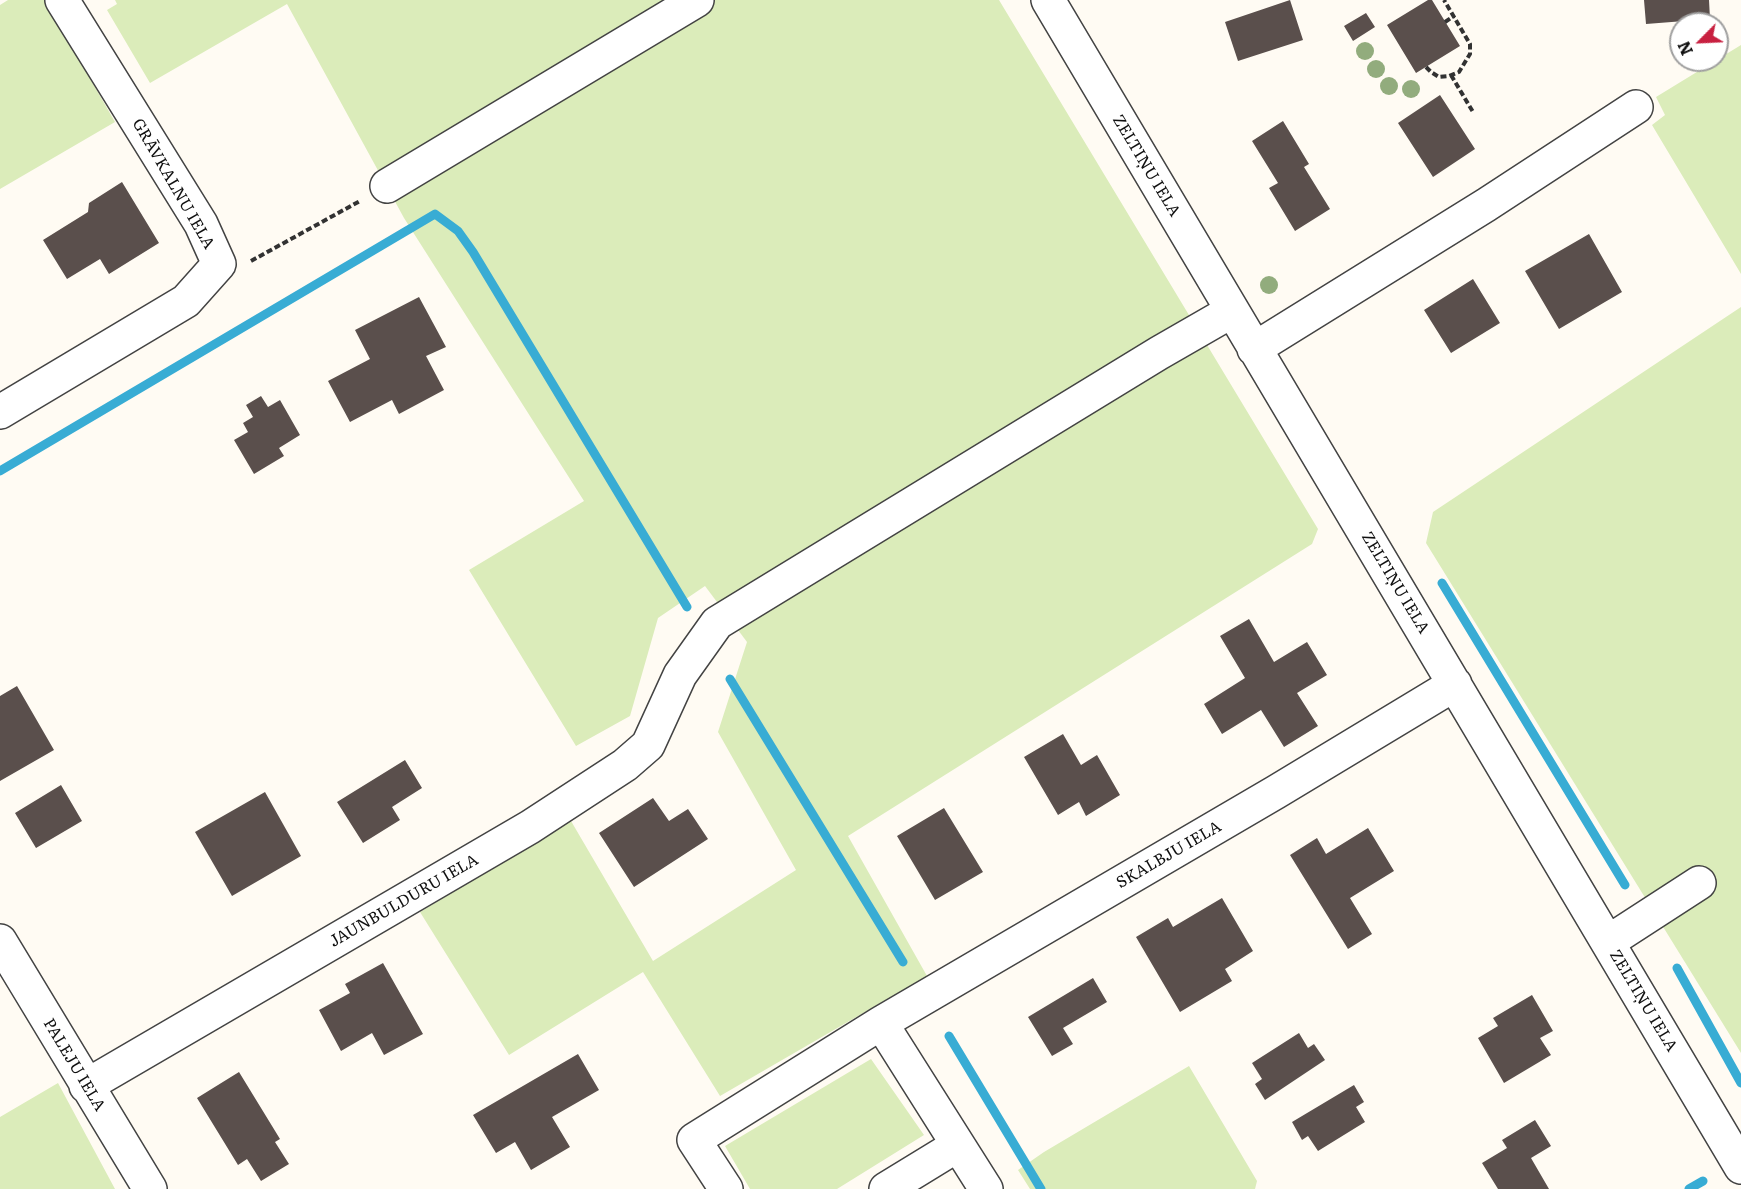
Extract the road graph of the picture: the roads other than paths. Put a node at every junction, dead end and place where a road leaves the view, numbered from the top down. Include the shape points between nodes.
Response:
1 (62, 0) edge
2 (698, 0) edge
3 (1048, 0) edge
4 (1636, 108) dead end
5 (387, 186) road end
6 (1232, 311) junction
7 (1254, 349) junction
8 (0, 412) edge
9 (1455, 684) junction
10 (1698, 883) dead end
11 (0, 941) edge
12 (1608, 942) junction
13 (881, 1023) junction
14 (87, 1086) junction
15 (958, 1145) junction
16 (1741, 1167) edge
17 (150, 1189) edge
18 (726, 1189) edge
19 (886, 1189) edge
20 (986, 1189) edge

1 - 8 street, GRĀVKALNU IELA via 201,224 219,264 186,301
2 - 5 street
3 - 6 street, ZELTIŅU IELA
4 - 7 street
6 - 7 street, ZELTIŅU IELA
6 - 14 street, JAUNBULDURU IELA via 717,623 680,675 648,745 625,765 530,827
7 - 9 street, ZELTIŅU IELA
9 - 12 street, ZELTIŅU IELA
9 - 13 street, SKALBJU IELA
10 - 12 street
11 - 14 street, PALEJU IELA
12 - 16 street, ZELTIŅU IELA
13 - 15 street
13 - 18 street, SKALBJU IELA via 694,1140
14 - 17 street, PALEJU IELA
15 - 19 street
15 - 20 street

